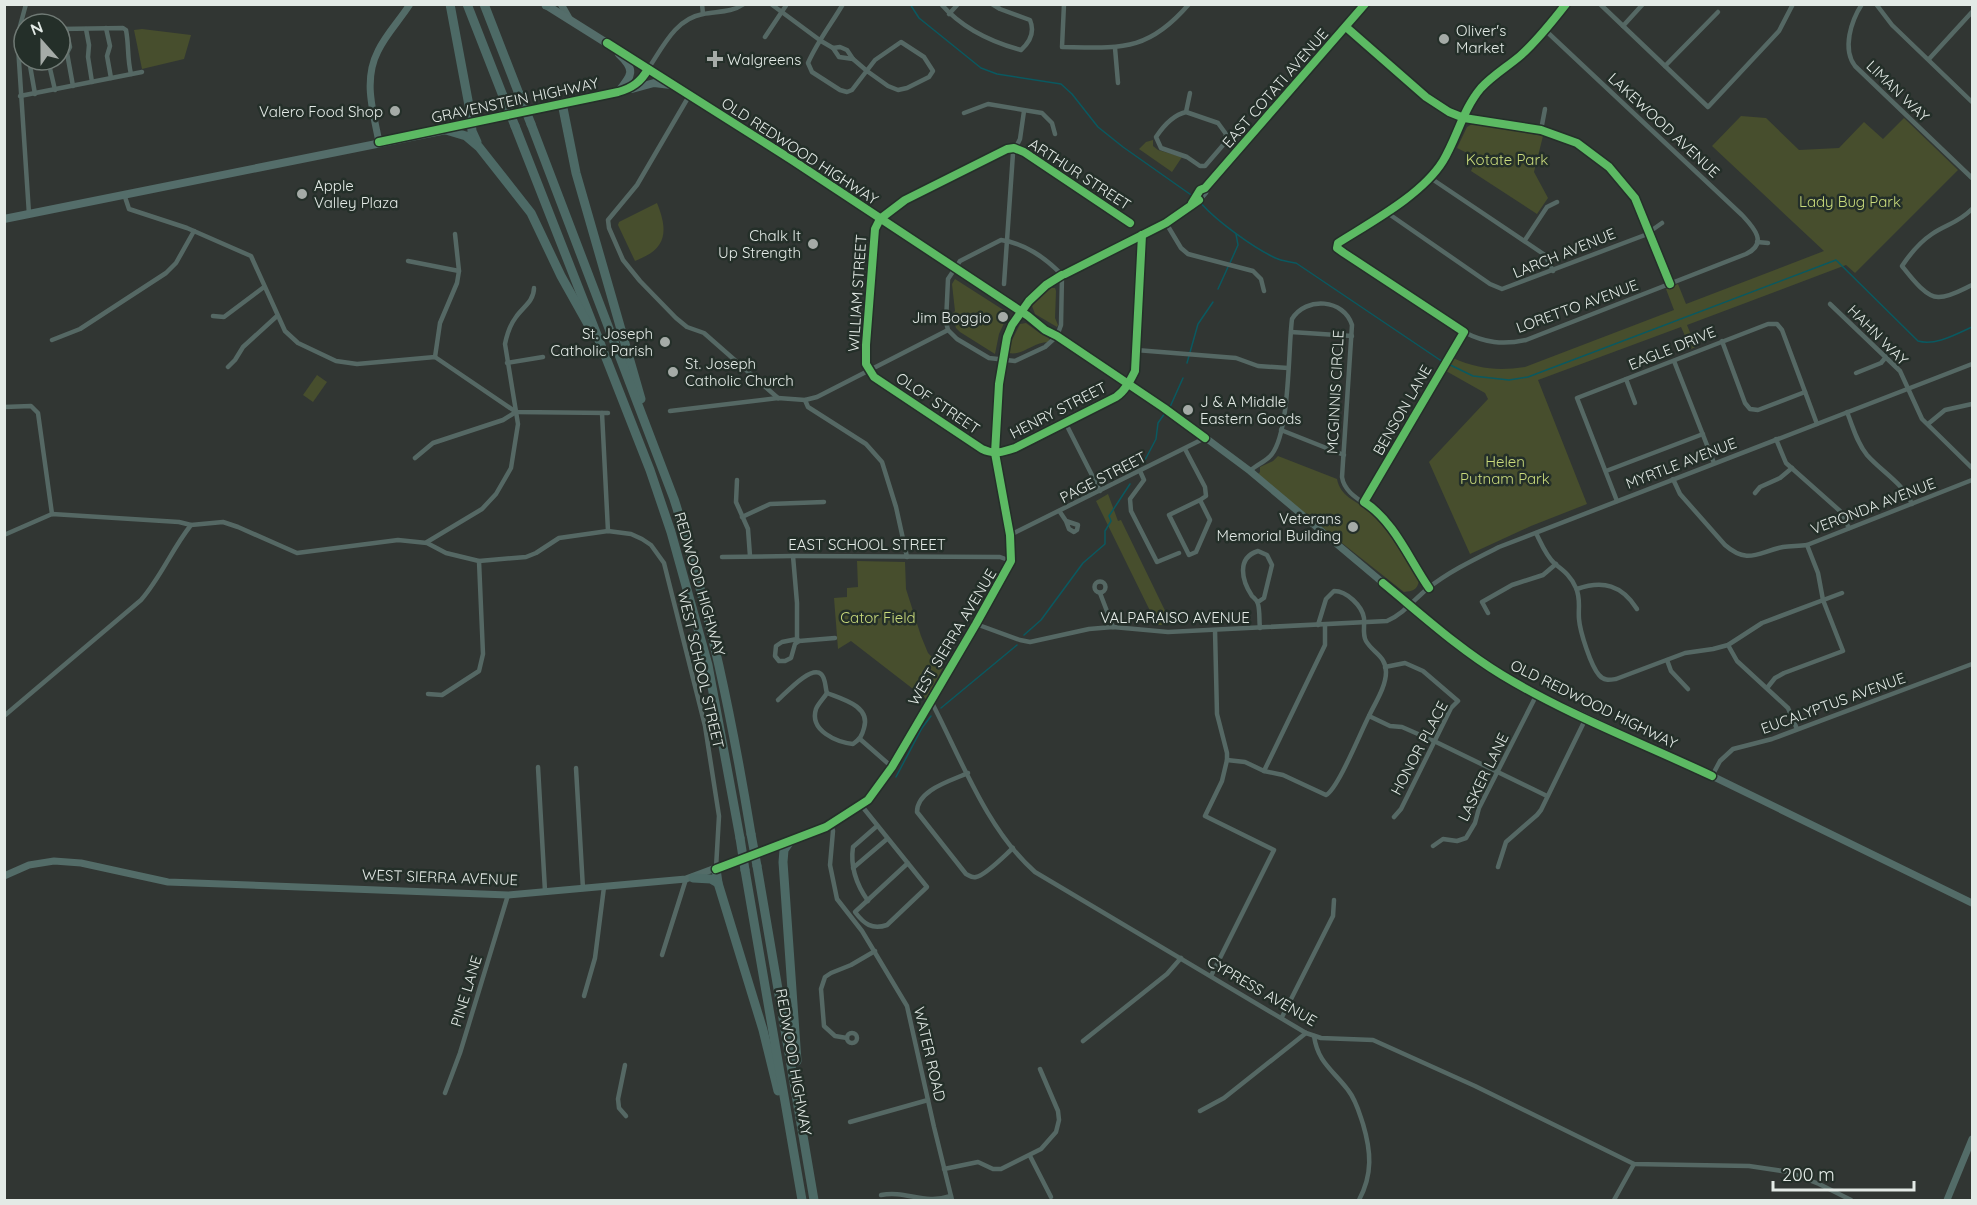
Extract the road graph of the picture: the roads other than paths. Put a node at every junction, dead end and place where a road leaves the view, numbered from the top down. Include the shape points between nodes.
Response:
1 (26, 4) edge
2 (410, 4) edge
3 (450, 4) edge
4 (467, 4) edge
5 (484, 4) edge
6 (546, 4) edge
7 (561, 4) edge
8 (702, 4) edge
9 (744, 4) edge
10 (771, 4) edge
11 (787, 4) edge
12 (843, 4) edge
13 (941, 4) edge
14 (958, 4) edge
15 (993, 4) edge
16 (1064, 4) edge
17 (1190, 4) edge
18 (1365, 4) edge
19 (1566, 4) edge
20 (1600, 4) edge
21 (1643, 4) edge
22 (1793, 4) edge
23 (1862, 4) edge
24 (1876, 4) edge
25 (1718, 12) dead end
26 (1972, 12) edge
27 (781, 13) junction
28 (704, 14) junction
29 (950, 14) junction
30 (570, 20) junction
31 (1346, 27) junction
32 (1623, 27) junction
33 (86, 28) junction
34 (106, 28) junction
35 (72, 29) edge
36 (1545, 30) junction
37 (765, 37) dead end
38 (821, 41) junction
39 (607, 43) junction
40 (833, 48) junction
41 (1115, 48) junction
42 (853, 59) junction
43 (1929, 59) junction
44 (1665, 66) junction
45 (648, 69) junction
46 (867, 71) junction
47 (31, 72) edge
48 (51, 72) edge
49 (70, 72) edge
50 (142, 72) dead end
51 (131, 74) junction
52 (111, 78) junction
53 (92, 82) junction
54 (1118, 83) dead end
55 (671, 85) junction
56 (73, 86) junction
57 (55, 90) junction
58 (621, 91) junction
59 (1972, 92) edge
60 (1190, 93) dead end
61 (35, 94) junction
62 (20, 96) junction
63 (689, 96) junction
64 (1967, 97) junction
65 (1972, 102) edge
66 (562, 103) junction
67 (1545, 109) dead end
68 (1024, 111) junction
69 (1186, 112) junction
70 (964, 113) dead end
71 (1464, 117) junction
72 (471, 122) junction
73 (446, 130) junction
74 (1541, 130) junction
75 (1055, 134) dead end
76 (379, 142) junction
77 (1224, 144) junction
78 (479, 147) junction
79 (1014, 147) junction
80 (1236, 154) junction
81 (1429, 177) junction
82 (1972, 178) edge
83 (124, 194) junction
84 (1557, 202) dead end
85 (1972, 208) edge
86 (1386, 212) junction
87 (28, 214) junction
88 (4, 219) edge
89 (880, 219) junction
90 (1130, 223) dead end
91 (1166, 223) junction
92 (1662, 223) dead end
93 (194, 231) junction
94 (1650, 232) junction
95 (455, 234) dead end
96 (1142, 235) junction
97 (1525, 240) junction
98 (1008, 241) junction
99 (1758, 242) junction
100 (1768, 243) dead end
101 (408, 261) dead end
102 (955, 268) junction
103 (1553, 270) junction
104 (459, 271) junction
105 (1062, 275) junction
106 (1004, 284) dead end
107 (1671, 284) junction
108 (1972, 285) edge
109 (264, 287) junction
110 (534, 288) dead end
111 (1264, 291) dead end
112 (1830, 304) dead end
113 (1021, 312) junction
114 (213, 316) dead end
115 (277, 316) junction
116 (948, 330) junction
117 (1291, 332) junction
118 (1464, 332) junction
119 (1057, 336) junction
120 (1352, 336) junction
121 (52, 340) dead end
122 (1722, 341) junction
123 (1136, 350) junction
124 (435, 357) junction
125 (543, 357) dead end
126 (1886, 357) junction
127 (608, 361) junction
128 (1002, 361) junction
129 (1674, 361) junction
130 (507, 363) junction
131 (1972, 364) edge
132 (228, 367) dead end
133 (1288, 368) junction
134 (869, 370) junction
135 (1856, 373) dead end
136 (1626, 379) junction
137 (1127, 384) junction
138 (1909, 388) junction
139 (1805, 392) junction
140 (778, 398) junction
141 (805, 400) junction
142 (1635, 403) dead end
143 (1972, 404) edge
144 (4, 407) edge
145 (670, 411) dead end
146 (516, 412) junction
147 (1847, 412) junction
148 (643, 416) junction
149 (1065, 422) junction
150 (1817, 424) junction
151 (1928, 424) junction
152 (1281, 430) junction
153 (1702, 434) junction
154 (1205, 438) junction
155 (1776, 440) junction
156 (1185, 449) junction
157 (995, 453) junction
158 (1344, 455) junction
159 (415, 458) dead end
160 (1714, 463) junction
161 (1792, 468) junction
162 (1972, 468) edge
163 (1140, 471) junction
164 (1250, 471) junction
165 (1606, 471) junction
166 (1673, 479) junction
167 (737, 480) dead end
168 (1972, 480) edge
169 (1100, 491) junction
170 (1755, 493) dead end
171 (1200, 500) junction
172 (1617, 501) junction
173 (824, 502) dead end
174 (1364, 502) junction
175 (1912, 504) junction
176 (1060, 512) junction
177 (52, 514) junction
178 (742, 517) junction
179 (1066, 520) dead end
180 (191, 525) junction
181 (1848, 528) junction
182 (608, 531) junction
183 (1536, 533) junction
184 (4, 535) edge
185 (1011, 535) junction
186 (426, 543) junction
187 (1807, 544) junction
188 (1179, 553) dead end
189 (750, 556) junction
190 (793, 556) junction
191 (907, 556) junction
192 (722, 557) dead end
193 (480, 561) junction
194 (1011, 561) junction
195 (1556, 564) junction
196 (1429, 588) junction
197 (1577, 589) junction
198 (1100, 593) dead end
199 (1842, 593) dead end
200 (1824, 600) junction
201 (1258, 602) junction
202 (1409, 605) junction
203 (1637, 609) dead end
204 (1488, 613) dead end
205 (1365, 623) junction
206 (976, 624) junction
207 (1318, 625) junction
208 (1326, 625) junction
209 (1113, 627) junction
210 (1260, 628) junction
211 (1215, 630) junction
212 (835, 638) dead end
213 (798, 640) junction
214 (1728, 645) junction
215 (1667, 660) junction
216 (1972, 664) edge
217 (1385, 666) junction
218 (1767, 688) junction
219 (1688, 689) dead end
220 (826, 693) junction
221 (428, 694) dead end
222 (1538, 694) junction
223 (930, 699) junction
224 (778, 700) dead end
225 (4, 716) edge
226 (1369, 716) junction
227 (1586, 718) junction
228 (1797, 729) junction
229 (860, 740) junction
230 (1434, 741) junction
231 (1227, 760) junction
232 (538, 767) dead end
233 (891, 767) junction
234 (576, 768) dead end
235 (1264, 771) junction
236 (1498, 772) junction
237 (968, 773) junction
238 (1712, 776) junction
239 (1547, 796) junction
240 (861, 805) junction
241 (1394, 817) dead end
242 (831, 825) junction
243 (877, 826) junction
244 (887, 839) junction
245 (790, 841) junction
246 (1433, 846) dead end
247 (776, 847) junction
248 (1014, 848) junction
249 (783, 862) junction
250 (908, 863) junction
251 (1498, 867) dead end
252 (716, 868) junction
253 (853, 868) junction
254 (4, 876) edge
255 (690, 879) junction
256 (718, 883) junction
257 (604, 887) junction
258 (583, 889) junction
259 (545, 891) junction
260 (508, 895) junction
261 (1334, 900) dead end
262 (868, 901) junction
263 (1972, 903) edge
264 (875, 951) junction
265 (662, 955) dead end
266 (1181, 958) junction
267 (1211, 976) junction
268 (584, 996) dead end
269 (1282, 1017) junction
270 (1306, 1033) junction
271 (1314, 1036) junction
272 (847, 1038) dead end
273 (1083, 1041) dead end
274 (625, 1065) dead end
275 (1040, 1070) dead end
276 (445, 1093) dead end
277 (797, 1094) junction
278 (928, 1100) junction
279 (1200, 1111) dead end
280 (626, 1116) dead end
281 (849, 1122) dead end
282 (791, 1138) junction
283 (1972, 1139) edge
284 (1030, 1156) junction
285 (1634, 1164) junction
286 (944, 1169) junction
287 (881, 1195) dead end
288 (1051, 1197) dead end
289 (952, 1198) edge
290 (802, 1200) edge
291 (814, 1200) edge
292 (1359, 1200) edge
293 (1614, 1200) edge
294 (1851, 1200) edge
295 (1947, 1200) edge

1 - 62 street via 19,30
2 - 76 main road via 378,50 372,68 370,98
3 - 72 highway
4 - 127 highway, REDWOOD HIGHWAY, bridge
5 - 148 highway, REDWOOD HIGHWAY, bridge
6 - 30 main road, OLD REDWOOD HIGHWAY
7 - 30 main road
8 - 28 street
9 - 28 street
10 - 27 street
11 - 27 street
12 - 38 street
13 - 29 street
14 - 29 street
15 - 29 street via 1030,20 1032,32 1021,50 986,38
16 - 41 street via 1062,47
17 - 41 street via 1160,33
18 - 31 main road, EAST COTATI AVENUE
19 - 36 street
20 - 32 street
21 - 32 street
22 - 44 street via 1779,31 1708,107
23 - 82 street, LIMAN WAY via 1848,48 1850,59
24 - 43 street via 1892,25
25 - 44 street
26 - 43 street
27 - 37 street
27 - 38 street
28 - 45 street via 678,26
30 - 39 main road, OLD REDWOOD HIGHWAY
31 - 71 street via 1426,97
31 - 80 main road, EAST COTATI AVENUE
32 - 44 street
33 - 34 street
33 - 35 street
33 - 53 street
34 - 51 street via 126,30
34 - 52 street
36 - 71 street via 1491,78
36 - 99 street, LAKEWOOD AVENUE via 1742,215 1755,230
38 - 40 street
38 - 46 street via 808,66 812,72 847,92
39 - 45 main road, OLD REDWOOD HIGHWAY
39 - 58 main road via 631,69
40 - 42 street via 839,57
40 - 42 street via 847,50
41 - 54 street
42 - 46 street
43 - 64 street
45 - 55 main road, OLD REDWOOD HIGHWAY
45 - 58 main road via 639,82
46 - 46 street via 875,60 901,42 924,57 933,71 898,90
47 - 61 street
48 - 57 street
49 - 56 street
50 - 51 street
51 - 52 street
52 - 53 street
53 - 56 street
55 - 58 main road, GRAVENSTEIN HIGHWAY via 654,84
55 - 63 main road, OLD REDWOOD HIGHWAY
56 - 57 street
57 - 61 street
58 - 66 main road, GRAVENSTEIN HIGHWAY
59 - 64 street
60 - 69 street
61 - 62 street
62 - 87 street
63 - 89 main road, OLD REDWOOD HIGHWAY
63 - 140 street via 637,185 608,220 609,228 623,260 668,310 687,327 704,333
64 - 65 street
66 - 72 main road, GRAVENSTEIN HIGHWAY
66 - 148 highway via 576,172
67 - 74 street
68 - 70 street via 983,105
68 - 75 street via 1047,116
68 - 79 street via 1020,139
69 - 77 street via 1218,123 1226,134
69 - 77 street via 1176,114 1156,137 1161,148 1203,166
71 - 74 street
71 - 81 street via 1442,162
72 - 73 main road, GRAVENSTEIN HIGHWAY
72 - 78 highway
73 - 76 main road, GRAVENSTEIN HIGHWAY
73 - 78 highway via 466,136
74 - 94 street via 1577,143 1609,167 1635,198
76 - 83 main road, GRAVENSTEIN HIGHWAY
77 - 80 street
78 - 127 highway via 531,213
79 - 89 street via 905,200
79 - 90 street, ARTHUR STREET
79 - 98 street
80 - 91 main road, EAST COTATI AVENUE via 1192,203
81 - 86 street
81 - 97 street
83 - 87 main road, GRAVENSTEIN HIGHWAY
83 - 93 street via 129,208 136,213
84 - 97 street via 1548,207
85 - 108 street via 1953,225 1930,235 1902,266 1932,296 1947,295
86 - 103 street, LARCH AVENUE via 1497,288 1508,289
86 - 118 street, LORETTO AVENUE via 1338,243 1337,248
87 - 88 main road, GRAVENSTEIN HIGHWAY
89 - 102 main road, OLD REDWOOD HIGHWAY
89 - 134 street, WILLIAM STREET via 875,228 870,283 866,345
91 - 96 main road, EAST COTATI AVENUE
91 - 111 street via 1188,254 1253,271 1261,279
92 - 94 street, LARCH AVENUE
93 - 109 street via 251,256
93 - 121 street via 166,273 80,330
94 - 103 street, LARCH AVENUE
94 - 107 street
95 - 104 street
96 - 105 main road, EAST COTATI AVENUE
96 - 123 street
97 - 103 street via 1545,255
98 - 102 street via 1001,240 960,261
98 - 105 street via 1018,243
98 - 106 street
99 - 100 street
99 - 107 street via 1746,254
101 - 104 street
102 - 113 main road, OLD REDWOOD HIGHWAY
102 - 116 street via 948,279
104 - 124 street via 440,323
105 - 113 main road, EAST COTATI AVENUE via 1046,285
105 - 119 street via 1061,325
107 - 118 street, LORETTO AVENUE via 1509,344 1480,341
109 - 114 street via 224,317
109 - 115 street
110 - 130 street via 533,297 507,333
112 - 126 street, HAHN WAY
113 - 119 main road, OLD REDWOOD HIGHWAY via 1053,329
113 - 128 main road, WEST SIERRA AVENUE via 1007,337
115 - 124 street via 292,338 336,361 357,364
115 - 132 street via 243,347
116 - 128 street via 988,358
116 - 134 street
117 - 120 street
117 - 120 street, MCGINNIS CIRCLE via 1297,312 1305,306 1326,303 1344,310 1352,325
117 - 133 street, MCGINNIS CIRCLE
118 - 174 street, BENSON LANE
119 - 128 street via 1045,347 1015,361
119 - 137 main road, OLD REDWOOD HIGHWAY
120 - 158 street, MCGINNIS CIRCLE
122 - 129 street, EAGLE DRIVE
122 - 139 street, EAGLE DRIVE via 1777,324
122 - 139 street via 1750,409 1758,410
123 - 133 street via 1236,358 1258,366
123 - 137 street via 1135,371
124 - 146 street
125 - 130 street
126 - 135 street
126 - 138 street, HAHN WAY
127 - 282 highway, REDWOOD HIGHWAY, bridge via 651,470 694,608 717,708
128 - 157 main road, WEST SIERRA AVENUE
129 - 136 street, EAGLE DRIVE
129 - 153 street
130 - 146 street
131 - 138 street, MYRTLE AVENUE
133 - 152 street, MCGINNIS CIRCLE
134 - 141 street
134 - 157 street, OLOF STREET
136 - 142 street
136 - 165 street, EAGLE DRIVE via 1577,398
137 - 149 street, HENRY STREET via 1116,397
137 - 154 main road, OLD REDWOOD HIGHWAY
138 - 147 street, MYRTLE AVENUE
138 - 151 street, HAHN WAY via 1918,413
139 - 150 street
140 - 141 street
140 - 145 street
141 - 191 street via 808,407 866,444 882,462
143 - 151 street via 1946,410
144 - 177 street via 32,406 38,413
146 - 159 street via 433,443
146 - 182 street via 605,413
146 - 186 street via 518,424 511,468 501,486 482,509
147 - 150 street, MYRTLE AVENUE
147 - 175 street via 1862,448
148 - 277 highway, REDWOOD HIGHWAY, bridge via 674,499 709,618 731,713
149 - 157 street, HENRY STREET via 1015,448
149 - 169 street
150 - 155 street, MYRTLE AVENUE
151 - 162 street, HAHN WAY
152 - 158 street
152 - 164 street, MCGINNIS CIRCLE via 1272,455
153 - 160 street
153 - 165 street
154 - 156 street, PAGE STREET
154 - 164 main road, OLD REDWOOD HIGHWAY
155 - 160 street, MYRTLE AVENUE
155 - 161 street
156 - 163 street, PAGE STREET
156 - 171 street via 1205,487 1206,496
157 - 185 main road, WEST SIERRA AVENUE
158 - 174 street, MCGINNIS CIRCLE via 1344,485
160 - 166 street, MYRTLE AVENUE
161 - 170 street
161 - 181 street via 1840,511
163 - 169 street, PAGE STREET
163 - 188 street via 1144,480 1130,499 1131,511 1157,562
164 - 202 main road, OLD REDWOOD HIGHWAY
165 - 172 street
166 - 172 street, MYRTLE AVENUE
166 - 187 street, VERONDA AVENUE via 1682,498 1733,551 1757,556
167 - 178 street via 736,502
168 - 175 street, VERONDA AVENUE
169 - 176 street, PAGE STREET
171 - 171 street via 1210,520 1196,552 1189,555 1169,515
172 - 183 street, MYRTLE AVENUE
173 - 178 street via 770,504
174 - 196 street via 1389,526
175 - 181 street, VERONDA AVENUE
176 - 179 street
176 - 185 street, PAGE STREET
177 - 180 street, WEST SCHOOL STREET
177 - 184 street
178 - 189 street via 748,529
180 - 186 street, WEST SCHOOL STREET via 224,522 297,553 398,540
180 - 225 street via 141,600
181 - 187 street, VERONDA AVENUE
182 - 193 street, WEST SCHOOL STREET via 559,538 526,557
182 - 252 street, WEST SCHOOL STREET via 642,539 664,563 705,726 719,816
183 - 195 street
183 - 196 street, MYRTLE AVENUE via 1481,556
185 - 194 main road, WEST SIERRA AVENUE
186 - 193 street, WEST SCHOOL STREET
187 - 200 street
189 - 190 street, EAST SCHOOL STREET
189 - 192 street, EAST SCHOOL STREET
190 - 191 street, EAST SCHOOL STREET
190 - 213 street
191 - 194 street, EAST SCHOOL STREET via 1000,557
193 - 221 street via 483,654 479,671 442,695
194 - 206 main road, WEST SIERRA AVENUE
195 - 197 street
195 - 204 street via 1543,575 1512,585 1482,603
196 - 202 street, MYRTLE AVENUE
197 - 203 street via 1614,586
197 - 215 street via 1580,628 1600,677 1616,679
198 - 209 street
199 - 200 street
200 - 214 street via 1762,623
200 - 218 street via 1843,651 1784,673
201 - 201 street via 1264,598 1272,565 1267,555 1258,551 1247,558 1242,573
201 - 210 street
202 - 205 street, VALPARAISO AVENUE via 1387,621
202 - 222 main road, OLD REDWOOD HIGHWAY via 1464,651
205 - 207 street via 1363,612 1338,590 1326,599
205 - 208 street, VALPARAISO AVENUE
205 - 217 street via 1366,640
206 - 209 street, VALPARAISO AVENUE via 1030,642
206 - 223 main road, WEST SIERRA AVENUE
207 - 208 street, VALPARAISO AVENUE
207 - 210 street, VALPARAISO AVENUE
208 - 235 street via 1325,645
209 - 211 street, VALPARAISO AVENUE via 1168,632
210 - 211 street, VALPARAISO AVENUE
211 - 231 street via 1217,714
212 - 213 street
213 - 213 street via 776,646 779,661 791,658
214 - 215 street
214 - 218 street via 1737,661
215 - 219 street via 1671,671
216 - 228 street, EUCALYPTUS AVENUE
217 - 226 street via 1383,687
217 - 230 street, HONOR PLACE via 1405,663 1423,671 1458,701
218 - 228 street via 1788,708
220 - 224 street via 824,678 816,672 808,674
220 - 229 street via 852,702 865,716
220 - 229 street via 816,709 821,730 842,742 853,744
222 - 227 main road, OLD REDWOOD HIGHWAY
222 - 236 street, LASKER LANE
223 - 233 main road, WEST SIERRA AVENUE
223 - 237 street, CYPRESS AVENUE
226 - 230 street
226 - 235 street via 1330,793 1326,795 1283,775
227 - 238 main road, OLD REDWOOD HIGHWAY
227 - 239 street
228 - 238 street, EUCALYPTUS AVENUE via 1733,750 1720,761
229 - 233 street
230 - 236 street
230 - 241 street, HONOR PLACE
231 - 235 street via 1245,762
231 - 267 street via 1222,781 1205,816 1274,850
232 - 259 street
233 - 240 main road, WEST SIERRA AVENUE
234 - 258 street
236 - 239 street
236 - 246 street, LASKER LANE via 1466,838 1443,839
237 - 248 street, CYPRESS AVENUE via 985,807
237 - 248 street via 922,797 917,812 971,877 983,873
238 - 263 main road, OLD REDWOOD HIGHWAY
239 - 251 street via 1537,815 1506,842
240 - 242 main road, WEST SIERRA AVENUE
240 - 243 street
242 - 245 main road, WEST SIERRA AVENUE
242 - 264 street, WATER ROAD via 830,862 837,899
243 - 244 street
243 - 253 street via 853,847
244 - 250 street
244 - 253 street
245 - 247 main road, WEST SIERRA AVENUE
245 - 249 highway
247 - 249 highway
247 - 252 main road, WEST SIERRA AVENUE
248 - 266 street, CYPRESS AVENUE via 1035,872
249 - 277 highway
250 - 262 street
250 - 262 street via 927,887 887,926 870,927 855,912
252 - 255 main road, WEST SIERRA AVENUE
252 - 256 highway
253 - 262 street via 857,885
254 - 260 main road, WEST SIERRA AVENUE via 29,865 54,861 168,882
255 - 256 highway
255 - 257 main road, WEST SIERRA AVENUE
255 - 265 street
256 - 282 highway
257 - 258 main road, WEST SIERRA AVENUE
257 - 268 street via 595,958
258 - 259 main road, WEST SIERRA AVENUE
259 - 260 main road, WEST SIERRA AVENUE
260 - 276 street, PINE LANE
261 - 269 street via 1333,916
264 - 272 street via 829,974 822,985 824,1026 835,1036
264 - 278 street, WATER ROAD via 908,1006
266 - 267 street, CYPRESS AVENUE
266 - 273 street via 1167,974
267 - 269 street, CYPRESS AVENUE
269 - 270 street, CYPRESS AVENUE
270 - 271 street, CYPRESS AVENUE
270 - 279 street via 1224,1098
271 - 285 street, CYPRESS AVENUE via 1373,1040
271 - 292 street via 1318,1055 1356,1102 1367,1138 1369,1174
274 - 280 street via 618,1099
275 - 284 street via 1059,1114 1059,1123 1054,1135
277 - 291 highway, REDWOOD HIGHWAY
278 - 281 street
278 - 286 street, WATER ROAD
282 - 290 highway, REDWOOD HIGHWAY
283 - 295 main road
284 - 286 street via 1001,1169 978,1162
284 - 288 street
285 - 293 street
285 - 294 street, CYPRESS AVENUE via 1749,1166 1789,1172
286 - 289 street, WATER ROAD
287 - 289 street

